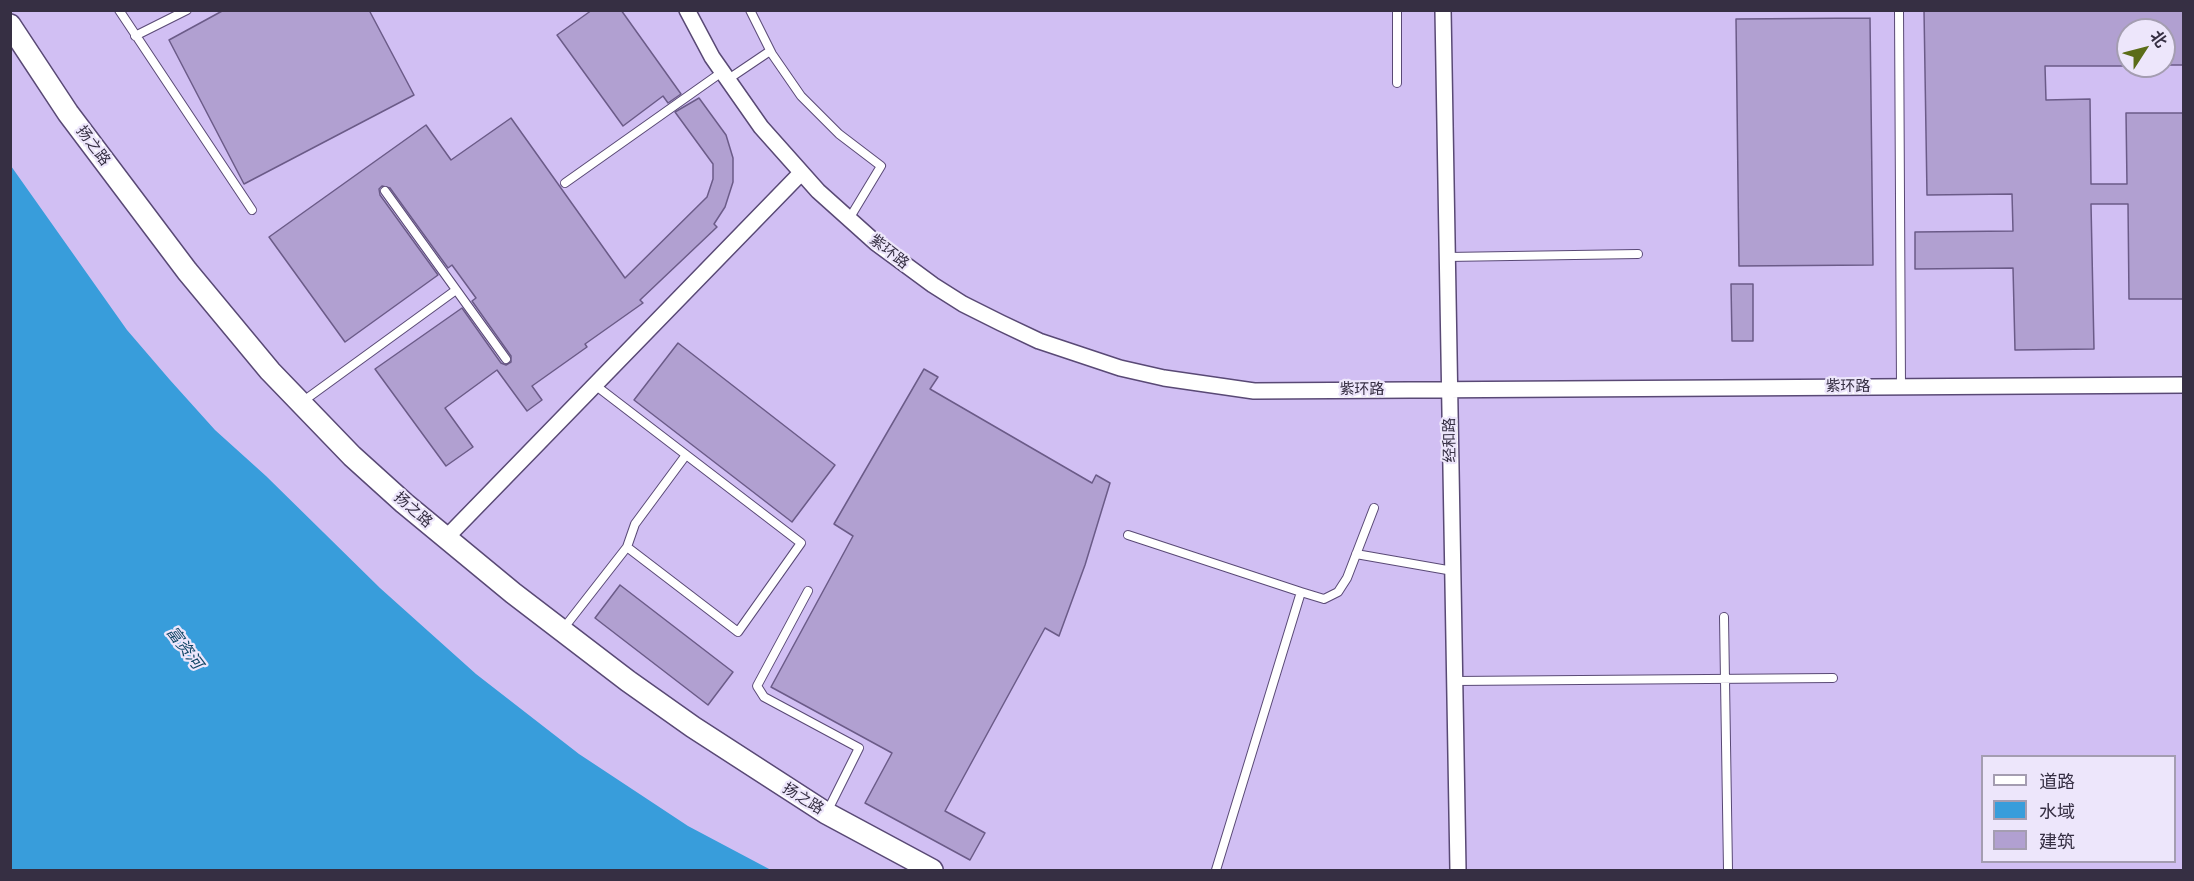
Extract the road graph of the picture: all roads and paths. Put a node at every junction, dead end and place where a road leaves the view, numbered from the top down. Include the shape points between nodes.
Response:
1 (119, 10) edge
2 (187, 10) edge
3 (687, 10) edge
4 (750, 10) edge
5 (1397, 10) edge
6 (1443, 10) edge
7 (1899, 10) edge
8 (10, 25) edge
9 (135, 36) junction
10 (770, 51) junction
11 (724, 76) junction
12 (1397, 83) dead end
13 (801, 173) junction
14 (565, 183) dead end
15 (385, 191) dead end
16 (252, 210) dead end
17 (849, 220) junction
18 (1638, 254) dead end
19 (1447, 257) junction
20 (456, 290) junction
21 (506, 359) dead end
22 (595, 384) junction
23 (2184, 385) edge
24 (1901, 387) junction
25 (1449, 389) junction
26 (300, 403) junction
27 (686, 455) junction
28 (1374, 508) dead end
29 (1128, 535) dead end
30 (446, 538) junction
31 (627, 548) junction
32 (1356, 554) junction
33 (1453, 571) junction
34 (808, 591) dead end
35 (1301, 592) junction
36 (1724, 617) dead end
37 (561, 631) junction
38 (1833, 678) dead end
39 (1725, 679) junction
40 (1455, 681) junction
41 (826, 813) junction
42 (932, 870) edge
43 (1216, 870) edge
44 (1458, 870) edge
45 (1728, 870) edge

1 - 9 lane
2 - 9 lane
3 - 11 street, 紫环路
4 - 10 lane
5 - 12 lane
6 - 19 street, 经和路
7 - 24 lane
8 - 26 street, 扬之路 via 106,165 231,326
9 - 16 lane
10 - 11 lane
10 - 17 lane via 819,116 881,166
11 - 13 street, 紫环路
11 - 14 lane
13 - 17 street, 紫环路
13 - 22 street
15 - 20 lane
17 - 25 street, 紫环路 via 904,265 963,304 1040,340 1120,368 1254,391
18 - 19 lane
19 - 25 street, 经和路
20 - 21 lane
20 - 26 lane
22 - 27 lane
22 - 30 street
23 - 24 street, 紫环路
24 - 25 street, 紫环路
25 - 33 street, 经和路
26 - 30 street, 扬之路 via 352,456
27 - 31 lane via 635,524
27 - 31 lane via 801,543 738,632
28 - 32 lane
29 - 35 lane
30 - 37 street, 扬之路
31 - 37 lane
32 - 33 lane
32 - 35 lane via 1343,586 1332,596 1324,599
33 - 40 street, 经和路
34 - 41 lane via 758,686 764,698 860,748
35 - 43 lane
36 - 39 lane
37 - 41 street, 扬之路 via 693,727
38 - 39 lane
39 - 40 lane
39 - 45 lane
40 - 44 street, 经和路
41 - 42 street, 扬之路

